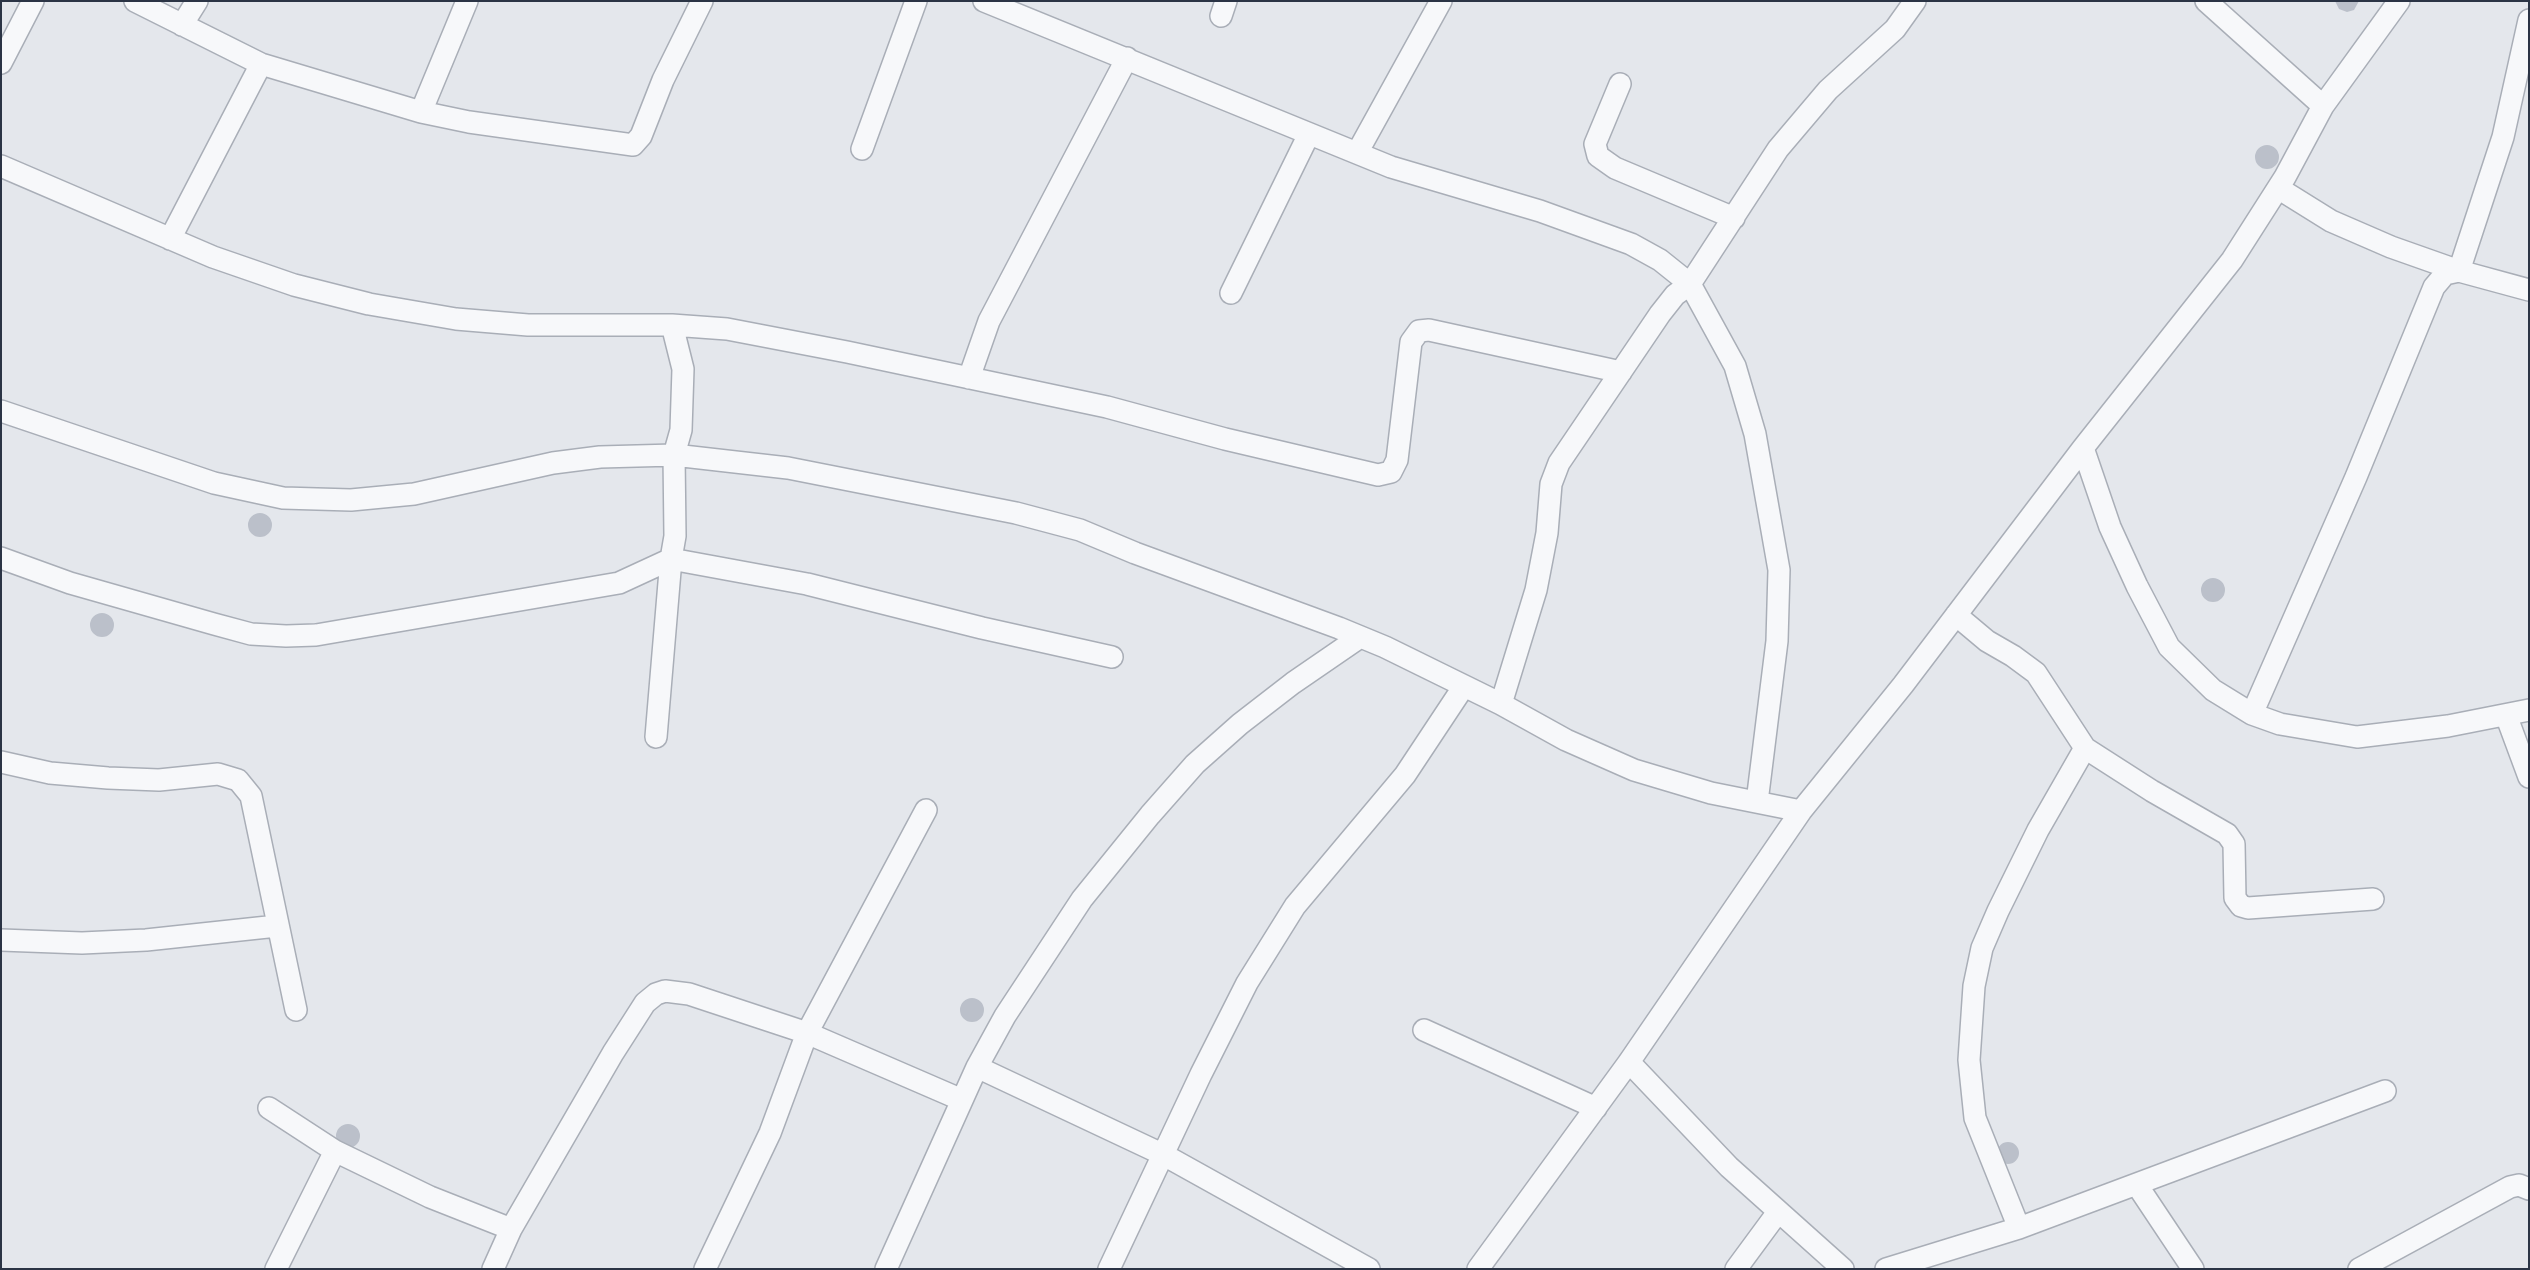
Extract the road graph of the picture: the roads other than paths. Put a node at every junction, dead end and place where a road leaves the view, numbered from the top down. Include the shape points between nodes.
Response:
1 (33, 1) edge
2 (135, 1) edge
3 (197, 1) edge
4 (467, 1) edge
5 (702, 1) edge
6 (916, 1) edge
7 (1441, 1) edge
8 (1915, 1) edge
9 (2206, 1) edge
10 (2399, 1) edge
11 (989, 2) edge
12 (2529, 20) edge
13 (182, 25) junction
14 (4, 49) edge
15 (1127, 58) junction
16 (262, 64) junction
17 (1620, 84) dead end
18 (2323, 106) junction
19 (420, 112) junction
20 (1309, 134) junction
21 (862, 149) dead end
22 (1357, 153) junction
23 (1, 166) edge
24 (2278, 188) junction
25 (1734, 218) junction
26 (170, 239) junction
27 (2459, 271) junction
28 (1690, 284) junction
29 (2529, 290) edge
30 (1232, 294) dead end
31 (672, 324) junction
32 (1621, 372) junction
33 (969, 378) junction
34 (1, 411) edge
35 (2083, 448) junction
36 (674, 455) junction
37 (1, 558) edge
38 (671, 559) junction
39 (1956, 615) junction
40 (1360, 637) junction
41 (1112, 657) dead end
42 (1464, 686) junction
43 (1500, 704) junction
44 (2529, 710) edge
45 (2252, 714) junction
46 (2506, 715) junction
47 (656, 737) dead end
48 (2085, 748) junction
49 (1, 762) edge
50 (2529, 777) edge
51 (1757, 802) junction
52 (926, 810) dead end
53 (1801, 810) junction
54 (2373, 899) dead end
55 (277, 926) junction
56 (1, 940) edge
57 (296, 1010) dead end
58 (1424, 1030) dead end
59 (807, 1033) junction
60 (1629, 1062) junction
61 (977, 1067) junction
62 (2384, 1091) dead end
63 (962, 1100) junction
64 (269, 1108) dead end
65 (1596, 1108) junction
66 (335, 1150) junction
67 (1164, 1155) junction
68 (2525, 1181) edge
69 (2137, 1185) junction
70 (1778, 1212) junction
71 (2019, 1228) junction
72 (511, 1229) junction
73 (276, 1269) edge
74 (493, 1269) edge
75 (705, 1269) edge
76 (886, 1269) edge
77 (1109, 1269) edge
78 (1370, 1269) edge
79 (1478, 1269) edge
80 (1736, 1269) edge
81 (1843, 1269) edge
82 (1886, 1269) edge
83 (2192, 1269) edge
84 (2360, 1269) edge

1 - 14 street
2 - 13 street
3 - 13 street
4 - 19 street
5 - 19 street via 663,80 641,136 633,144 469,122
6 - 21 street
7 - 22 street
8 - 25 street via 1895,29 1828,90 1778,149
9 - 18 street
10 - 18 street
11 - 15 street
12 - 27 street via 2503,137
13 - 16 street
15 - 20 street
15 - 33 street via 989,320
16 - 19 street
16 - 26 street
17 - 25 street via 1595,144 1598,156 1615,168
18 - 24 street
20 - 22 street
20 - 30 street
22 - 28 street via 1391,167 1540,211 1631,244 1660,260
23 - 26 street
24 - 27 street via 2330,221
24 - 35 street via 2232,260
25 - 28 street
26 - 31 street via 294,285 369,304 446,318 528,325
27 - 29 street
27 - 45 street via 2445,274 2434,287 2356,477
28 - 32 street via 1660,314
28 - 51 street via 1735,366 1756,434 1779,570 1777,640
31 - 33 street via 727,329
31 - 36 street via 683,369 681,430
32 - 33 street via 1429,330 1419,331 1411,342 1397,460 1391,472 1378,475 1107,408
32 - 43 street via 1559,463 1551,484 1548,533 1536,590
34 - 36 street via 214,483 283,498 351,500 414,494 553,463 600,457
35 - 39 street
35 - 45 street via 2110,527 2169,647 2213,690
36 - 38 street via 675,536
36 - 40 street via 788,468 1016,513 1080,530
37 - 38 street via 70,582 214,624 251,634 286,636 326,634 619,583
38 - 41 street via 807,584
38 - 47 street
39 - 48 street via 1986,641 2036,673
39 - 53 street
40 - 42 street
40 - 61 street via 1293,683 1195,764 1082,899 1005,1016
42 - 43 street
42 - 67 street via 1405,775 1290,915 1247,983
43 - 51 street via 1566,740 1634,770 1711,793
44 - 46 street
45 - 46 street via 2280,724 2357,737
46 - 50 street
48 - 54 street via 2227,834 2234,844 2234,898 2241,906
48 - 71 street via 2038,830 1998,911 1982,948 1974,986 1969,1060 1976,1118
49 - 55 street via 50,773 108,778 159,780 218,774 238,780 251,796
51 - 53 street
52 - 59 street
53 - 60 street
55 - 56 street via 146,940 82,943
55 - 57 street
58 - 65 street
59 - 63 street
59 - 72 street via 690,994 671,991 656,994 645,1003 613,1053
59 - 75 street via 770,1133
60 - 65 street
60 - 70 street via 1729,1167
61 - 63 street
61 - 67 street
62 - 69 street
63 - 76 street
64 - 66 street
65 - 79 street
66 - 72 street via 430,1197
66 - 73 street
67 - 77 street
67 - 78 street
68 - 84 street
69 - 71 street
69 - 83 street
70 - 80 street
70 - 81 street
71 - 82 street
72 - 74 street

